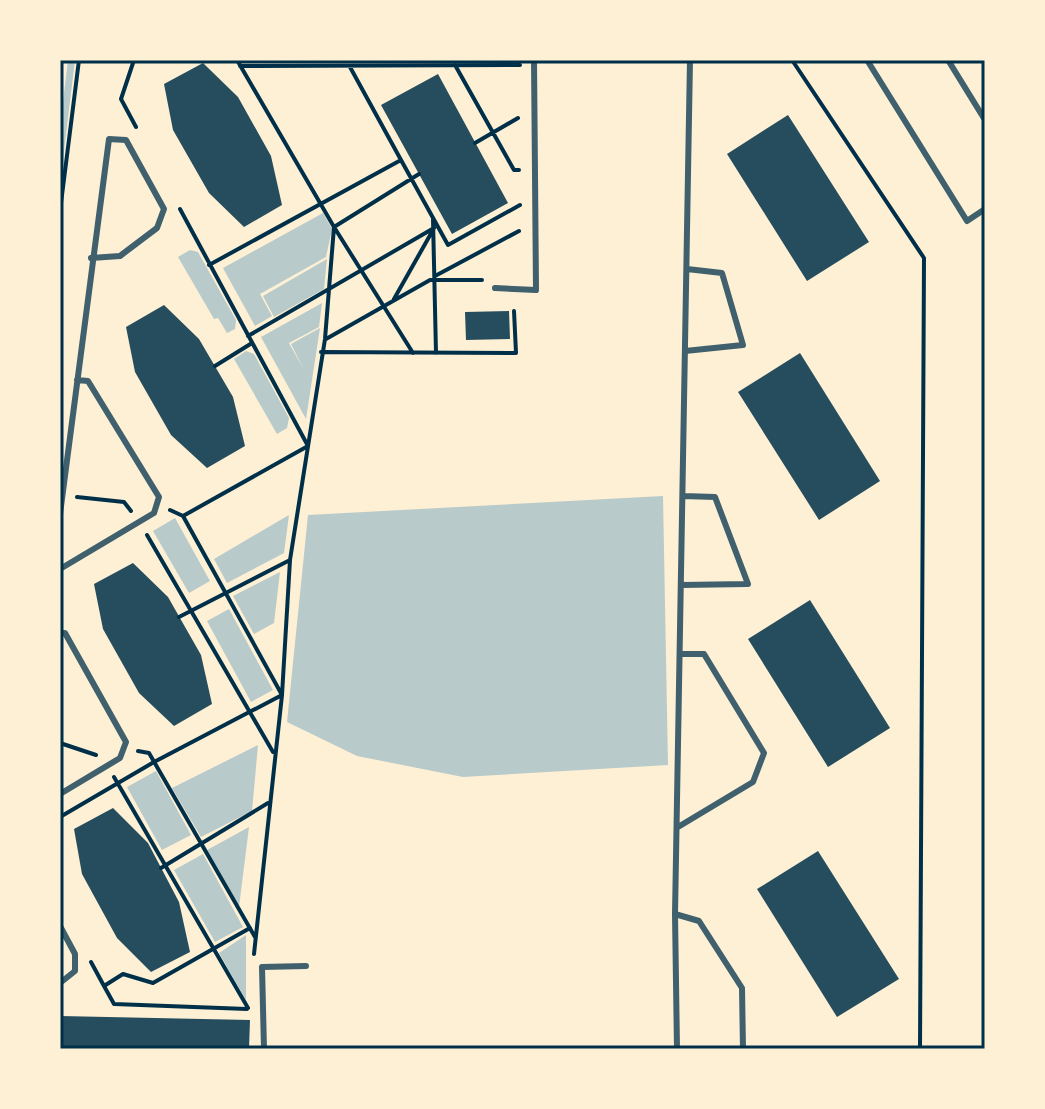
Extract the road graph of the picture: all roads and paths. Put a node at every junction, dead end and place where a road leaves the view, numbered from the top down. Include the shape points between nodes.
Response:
1 (79, 60) edge
2 (134, 60) edge
3 (237, 60) edge
4 (534, 60) edge
5 (690, 60) edge
6 (792, 60) edge
7 (867, 60) edge
8 (948, 60) edge
9 (520, 62) edge
10 (455, 65) junction
11 (240, 66) junction
12 (350, 66) junction
13 (520, 78) dead end
14 (985, 120) edge
15 (520, 130) dead end
16 (493, 132) junction
17 (143, 141) dead end
18 (475, 143) dead end
19 (520, 157) dead end
20 (401, 160) junction
21 (520, 170) junction
22 (419, 174) dead end
23 (411, 179) junction
24 (521, 181) dead end
25 (521, 193) dead end
26 (173, 196) dead end
27 (320, 203) junction
28 (521, 204) junction
29 (985, 209) edge
30 (60, 211) edge
31 (433, 218) junction
32 (334, 227) junction
33 (434, 228) junction
34 (521, 230) junction
35 (521, 244) dead end
36 (91, 258) junction
37 (209, 265) junction
38 (687, 269) junction
39 (364, 271) junction
40 (434, 278) junction
41 (495, 284) joint
42 (330, 287) junction
43 (393, 301) junction
44 (383, 307) junction
45 (514, 311) dead end
46 (248, 336) junction
47 (325, 339) junction
48 (252, 343) junction
49 (685, 351) junction
50 (321, 352) junction
51 (413, 353) junction
52 (436, 353) junction
53 (215, 366) dead end
54 (77, 380) junction
55 (308, 446) junction
56 (63, 471) edge
57 (62, 495) junction
58 (683, 496) junction
59 (157, 503) junction
60 (60, 514) edge
61 (183, 516) junction
62 (140, 521) junction
63 (290, 560) junction
64 (60, 569) edge
65 (681, 585) junction
66 (226, 590) junction
67 (191, 610) junction
68 (179, 617) dead end
69 (60, 633) edge
70 (681, 654) junction
71 (282, 695) junction
72 (250, 711) junction
73 (60, 743) edge
74 (123, 749) junction
75 (275, 754) junction
76 (154, 762) junction
77 (107, 766) junction
78 (117, 784) junction
79 (60, 794) edge
80 (269, 803) junction
81 (60, 817) edge
82 (678, 827) junction
83 (201, 844) junction
84 (162, 866) junction
85 (675, 914) junction
86 (60, 926) edge
87 (250, 928) junction
88 (256, 939) junction
89 (213, 950) junction
90 (89, 959) dead end
91 (306, 966) dead end
92 (253, 967) dead end
93 (60, 983) edge
94 (104, 986) junction
95 (250, 995) dead end
96 (248, 1009) junction
97 (264, 1049) edge
98 (677, 1049) edge
99 (743, 1049) edge
100 (920, 1049) edge

1 - 30 path
2 - 17 path via 121,99
3 - 11 path
4 - 41 lane via 536,290
5 - 38 lane
6 - 100 path via 924,258
7 - 29 lane via 967,221
8 - 14 lane
9 - 10 path
9 - 13 path
10 - 12 path
10 - 16 path
11 - 12 path
11 - 27 path
12 - 20 path
15 - 16 path via 520,116
16 - 18 path
16 - 21 path via 514,170
19 - 21 path
20 - 23 path
20 - 27 path
21 - 24 path
22 - 23 path
23 - 31 path
23 - 32 path
25 - 28 path
26 - 37 path
27 - 32 path
27 - 37 path
28 - 31 path via 448,245
28 - 34 path
31 - 33 path
32 - 39 path
32 - 42 path
33 - 39 path
33 - 40 path
33 - 43 path
34 - 35 path
34 - 40 path
36 - 36 lane via 109,139 126,140 164,209 157,228 120,256
36 - 54 lane
37 - 46 path
38 - 49 lane
38 - 49 lane via 722,273 743,345
39 - 42 path
39 - 44 path
40 - 41 path
40 - 43 path
40 - 52 path
42 - 46 path
42 - 47 path
43 - 44 path
44 - 47 path
44 - 51 path
45 - 52 path via 516,353
46 - 48 path
47 - 50 path
48 - 53 path
48 - 55 path
49 - 58 lane
50 - 51 path
50 - 55 path
51 - 52 path
54 - 56 lane
54 - 59 lane via 88,381 159,497
55 - 61 path
55 - 63 path
56 - 57 lane
57 - 60 lane
57 - 62 path via 124,502
58 - 65 lane
58 - 65 lane via 715,497 748,584
59 - 61 path
59 - 62 lane via 154,513
61 - 66 path
62 - 64 lane
62 - 67 path
63 - 66 path
63 - 71 path
65 - 70 lane
66 - 67 path
66 - 71 path
67 - 68 path
67 - 72 path
69 - 74 lane via 65,633 126,742
70 - 82 lane
70 - 82 lane via 704,654 764,753 753,782
71 - 72 path
71 - 75 path
72 - 75 path
72 - 76 path
73 - 77 path via 92,751
74 - 76 path via 149,753
74 - 77 lane
75 - 80 path
76 - 78 path
76 - 83 path
77 - 78 path
77 - 79 lane
78 - 81 path
78 - 84 path
80 - 83 path
80 - 88 path
82 - 85 lane
83 - 84 path
83 - 87 path
84 - 89 path
85 - 98 lane
85 - 99 lane via 699,921 742,988
86 - 93 lane via 75,954 75,971
87 - 88 path
87 - 89 path
88 - 92 path
89 - 94 path via 153,983 123,974
89 - 96 path
90 - 94 path
91 - 97 lane via 262,967
94 - 96 path via 114,1004
95 - 96 path

